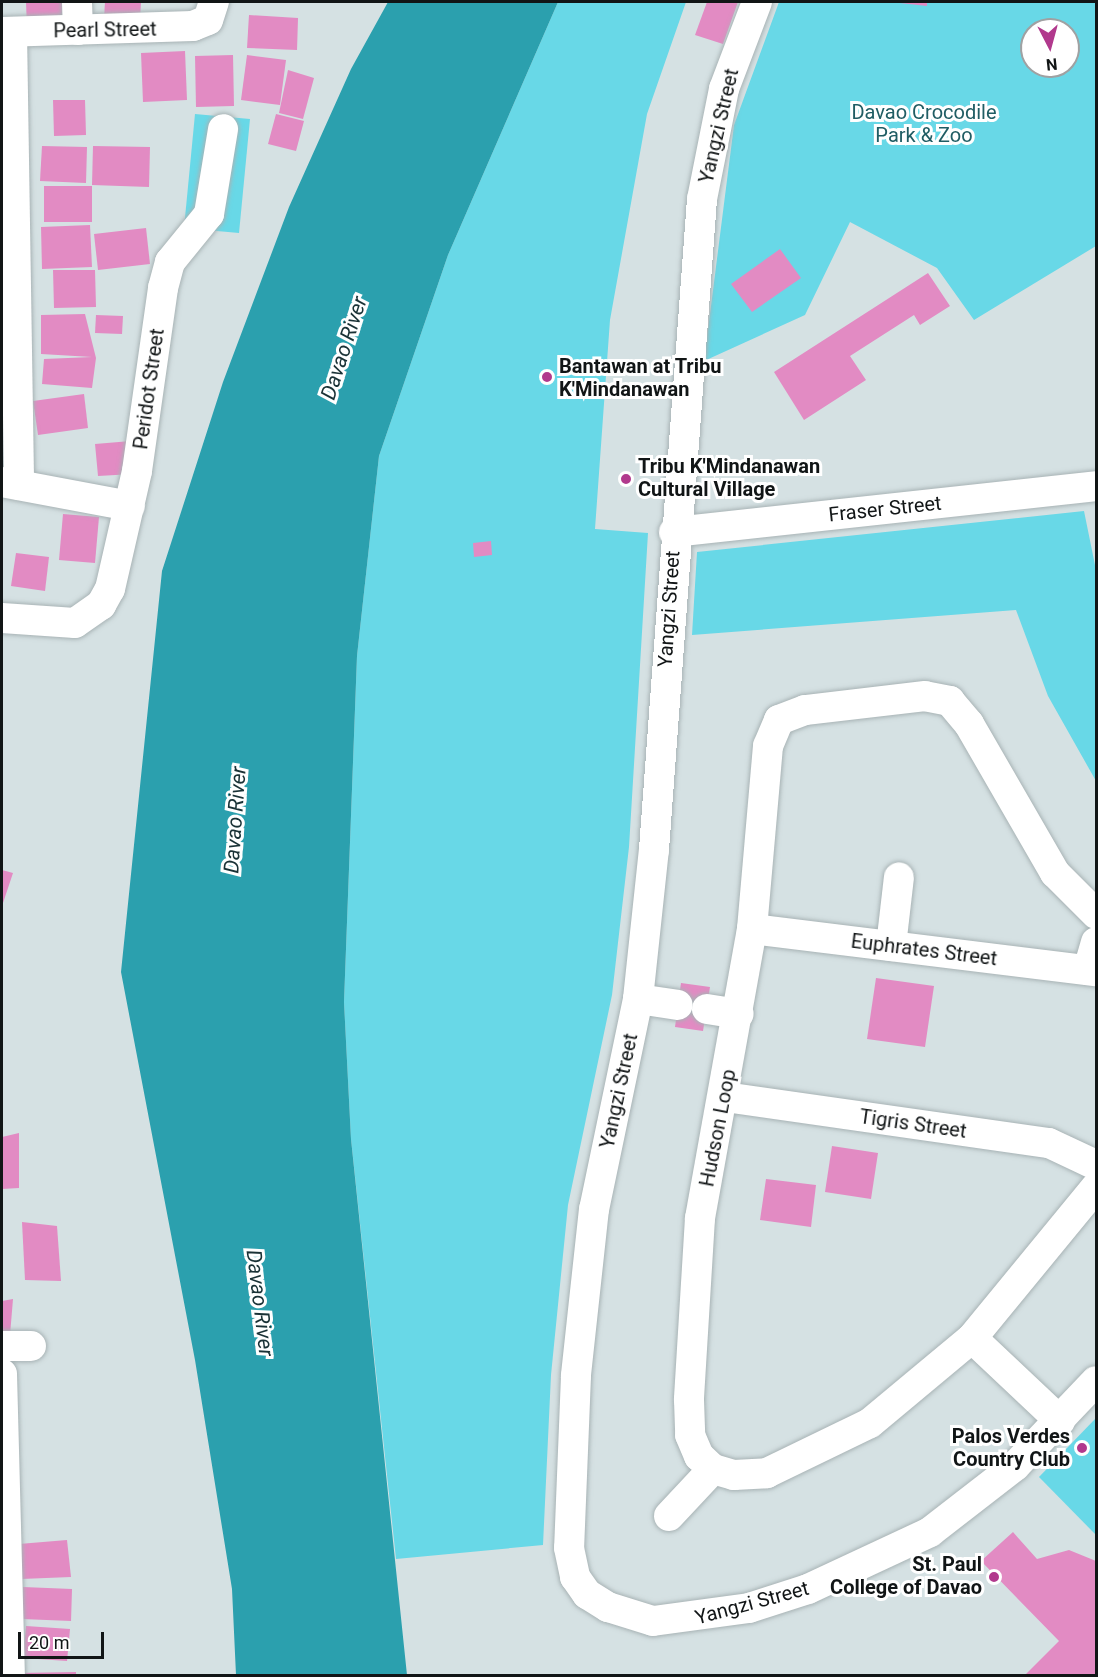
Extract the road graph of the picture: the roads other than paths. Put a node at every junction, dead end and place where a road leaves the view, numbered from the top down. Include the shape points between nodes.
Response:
1 (757, 2) edge
2 (211, 11) edge
3 (77, 16) edge
4 (7, 32) edge
5 (223, 129) dead end
6 (10, 484) edge
7 (1096, 486) edge
8 (130, 506) junction
9 (674, 532) junction
10 (2, 618) edge
11 (899, 877) dead end
12 (1096, 914) edge
13 (752, 928) junction
14 (891, 946) junction
15 (1094, 961) edge
16 (638, 999) junction
17 (739, 1014) junction
18 (725, 1097) junction
19 (1096, 1165) edge
20 (1096, 1187) edge
21 (972, 1338) junction
22 (2, 1346) edge
23 (31, 1346) dead end
24 (2, 1374) edge
25 (1096, 1381) edge
26 (1060, 1421) junction
27 (713, 1469) junction
28 (669, 1516) dead end
29 (10, 1676) edge

1 - 9 street, Yangzi Street via 711,141
2 - 3 street, Pearl Street via 177,28
3 - 4 street, Pearl Street
4 - 6 street
5 - 8 street, Peridot Street via 209,214 170,261 163,288
6 - 8 street
7 - 9 street, Fraser Street
8 - 10 street, Peridot Street via 101,605 75,623
9 - 16 street, Yangzi Street via 654,849
11 - 14 street
12 - 13 street, Hudson Loop via 1043,856 959,709 925,696 805,710 779,720 768,746
13 - 14 street, Euphrates Street
13 - 17 street, Hudson Loop
14 - 15 street, Euphrates Street
16 - 17 street
16 - 26 street, Yangzi Street via 594,1209 576,1376 568,1548 575,1577 587,1594 631,1616 686,1620 808,1589 930,1532 984,1493
17 - 18 street, Hudson Loop
18 - 19 street, Tigris Street via 1049,1143
18 - 27 street, Hudson Loop via 700,1218 689,1400 690,1435 699,1455
20 - 21 street
21 - 26 street
21 - 27 street via 909,1396 797,1462 753,1475
22 - 23 street
24 - 29 street
25 - 26 street, Yangzi Street
27 - 28 street

